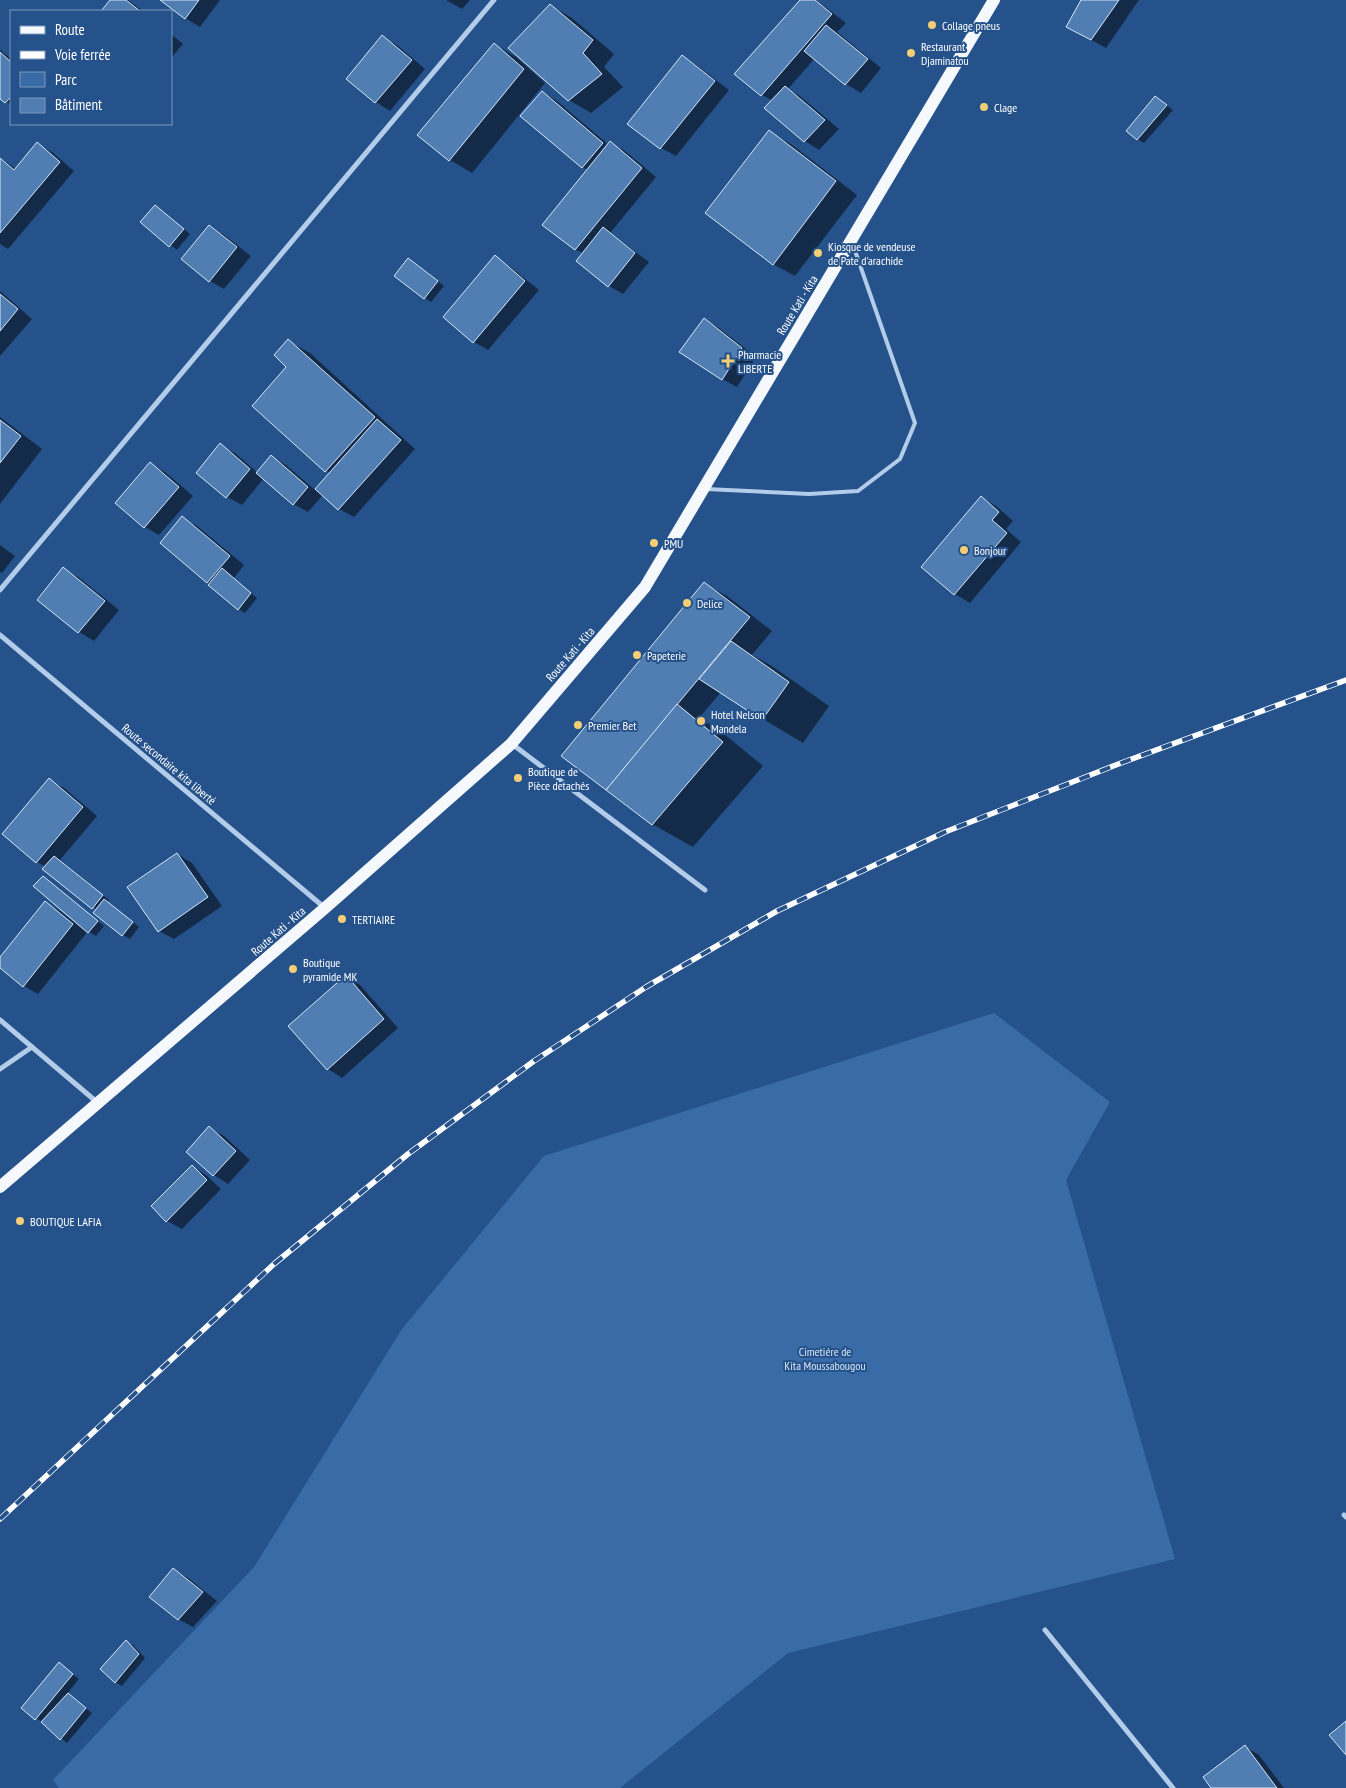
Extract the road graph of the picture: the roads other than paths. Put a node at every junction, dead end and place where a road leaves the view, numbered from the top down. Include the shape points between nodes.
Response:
1 (494, 0) edge
2 (994, 0) edge
3 (851, 240) junction
4 (703, 489) junction
5 (0, 590) edge
6 (0, 635) edge
7 (511, 744) junction
8 (705, 890) dead end
9 (325, 908) junction
10 (0, 1020) edge
11 (32, 1047) junction
12 (0, 1070) edge
13 (99, 1103) junction
14 (0, 1187) edge
15 (1045, 1630) dead end
16 (1173, 1788) edge

1 - 5 street
2 - 3 main road, Route Kati - Kita
3 - 4 main road, Route Kati - Kita
3 - 4 lane via 915,423 900,459 858,491 809,494
4 - 7 main road, Route Kati - Kita via 645,587
6 - 9 street, Route secondaire kita liberté
7 - 8 street
7 - 9 main road, Route Kati - Kita
9 - 13 main road, Route Kati - Kita
10 - 11 street
11 - 12 street
11 - 13 street
13 - 14 main road, Route Kati - Kita
15 - 16 street

